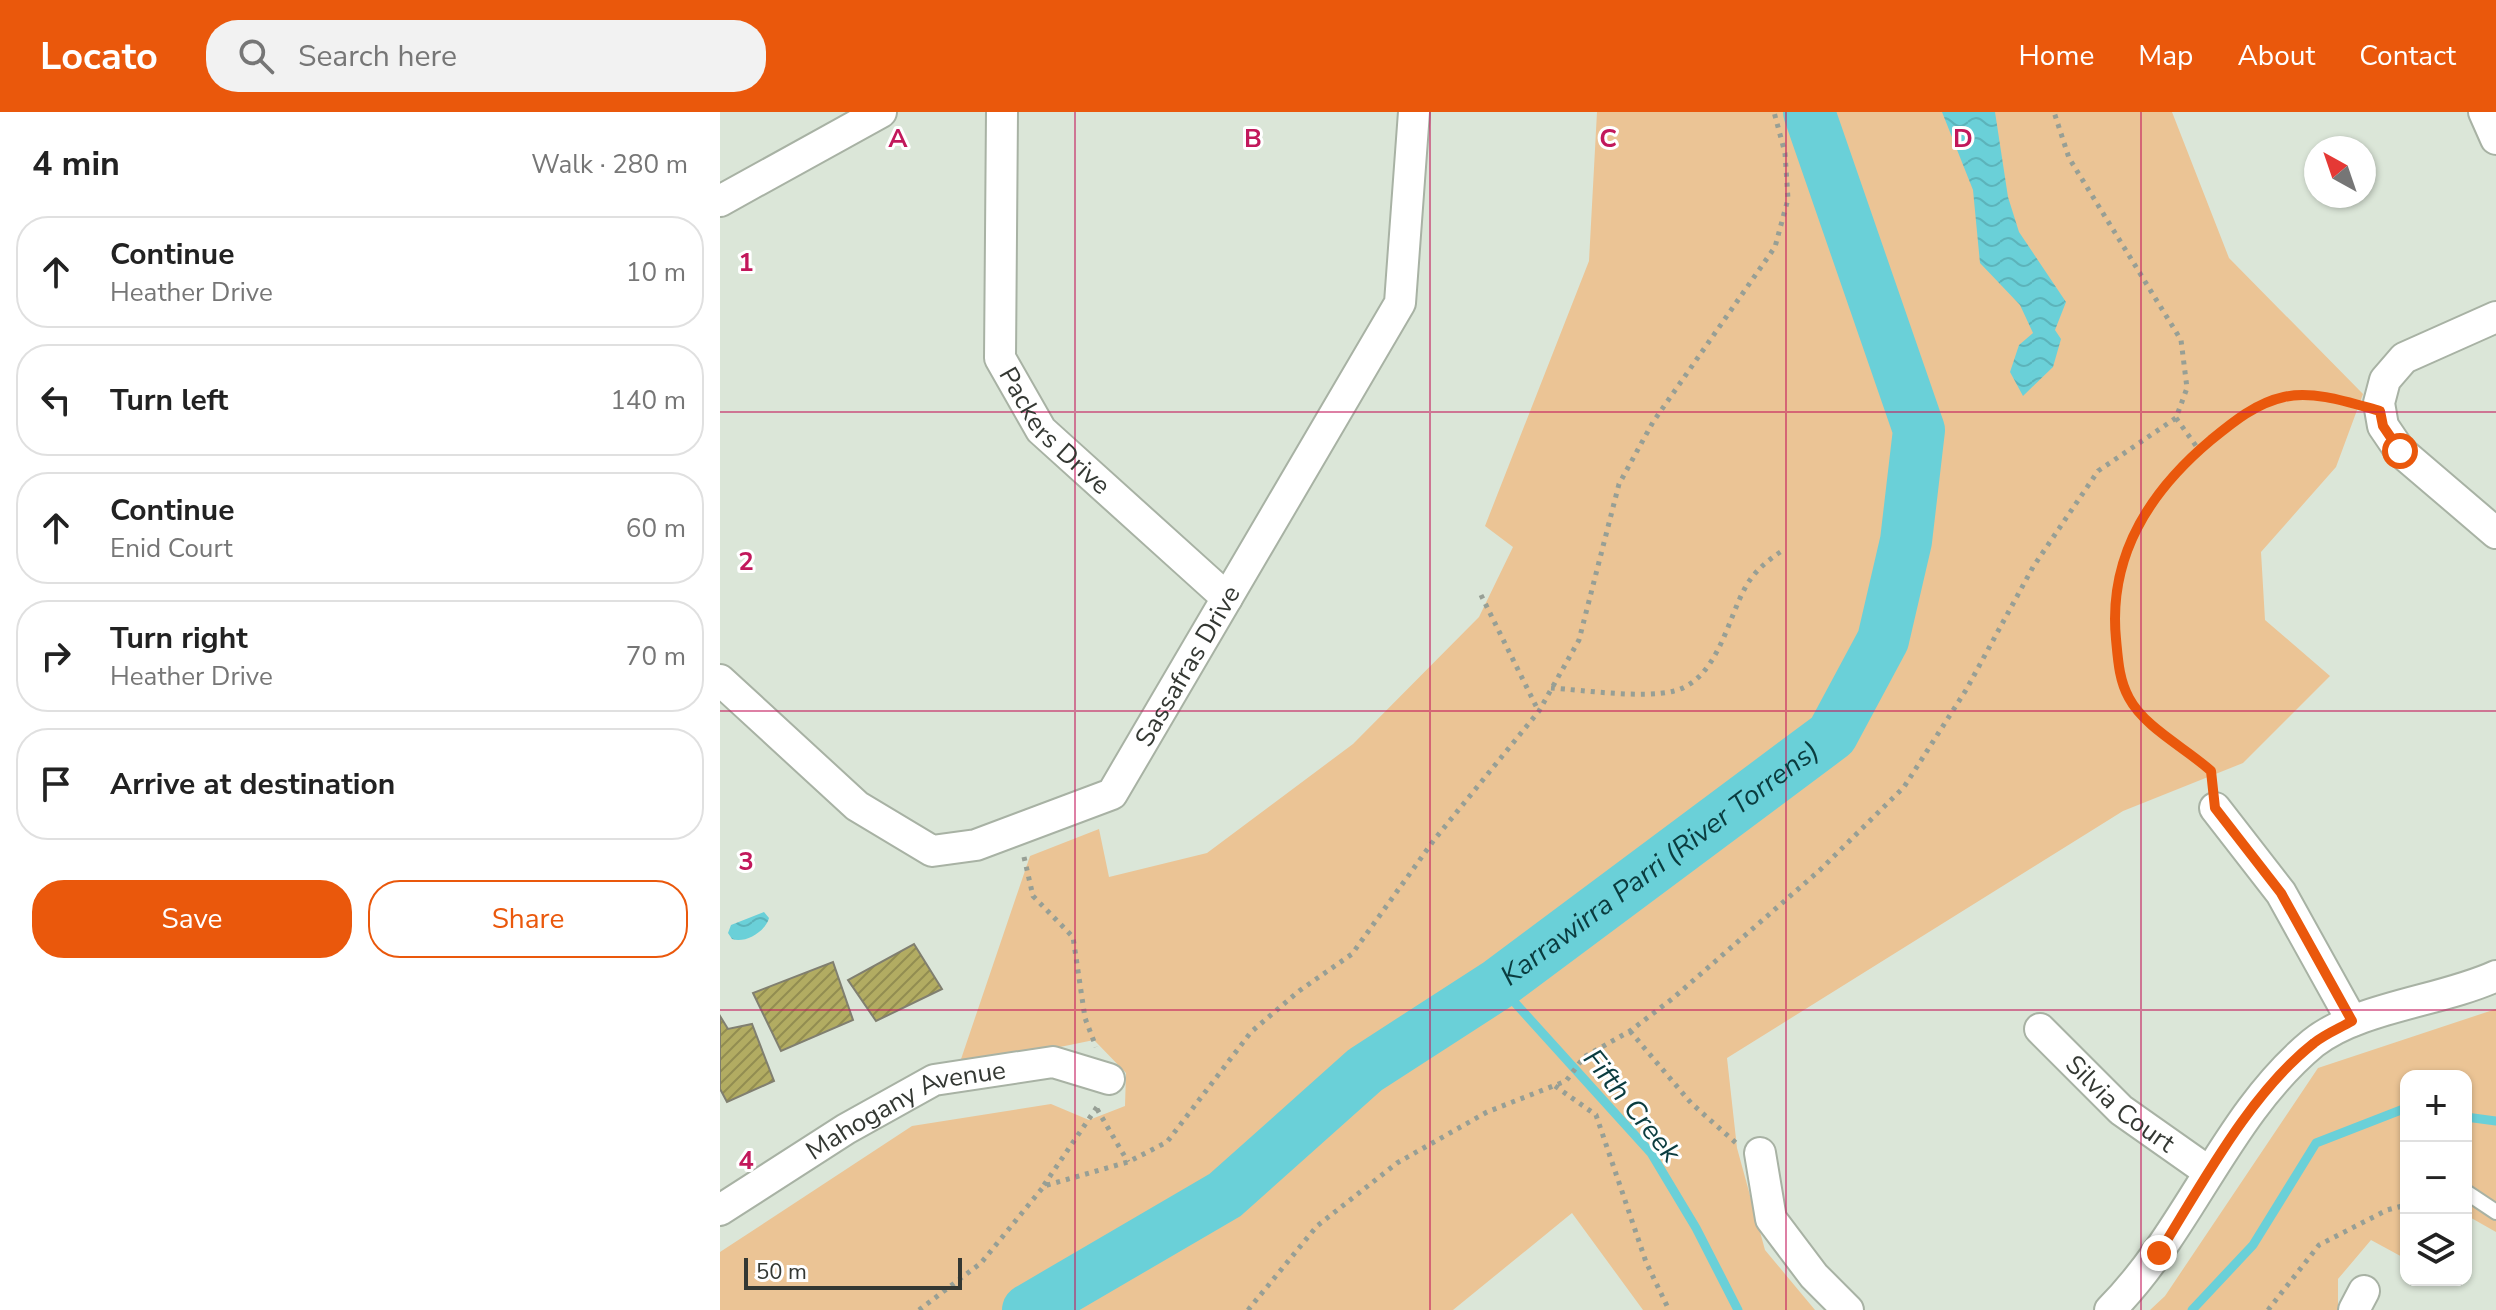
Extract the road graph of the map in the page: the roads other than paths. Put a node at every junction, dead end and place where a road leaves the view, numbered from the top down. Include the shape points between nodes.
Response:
1 (881, 112) edge
2 (1002, 112) edge
3 (1414, 112) edge
4 (2484, 112) edge
5 (2496, 139) edge
6 (720, 201) edge
7 (2496, 317) edge
8 (2496, 533) edge
9 (1227, 598) junction
10 (720, 680) edge
11 (2215, 808) road end
12 (2496, 976) edge
13 (2352, 1021) junction
14 (2040, 1029) dead end
15 (1109, 1079) road end
16 (1761, 1159) road end
17 (2209, 1172) junction
18 (2472, 1196) edge
19 (720, 1210) edge
20 (2496, 1212) edge
21 (1848, 1310) edge
22 (2110, 1310) edge

1 - 6 street
2 - 9 street, Packers Drive via 1000,358 1041,430
3 - 9 street, Sassafras Drive via 1400,303
4 - 5 street
7 - 8 street via 2404,358 2385,380 2380,411 2383,426 2400,451
9 - 10 street, Sassafras Drive via 1112,794 976,845 932,851 857,806
11 - 13 street via 2281,893
12 - 13 street
13 - 17 street via 2315,1042 2269,1088
14 - 17 street, Silvia Court via 2121,1110
15 - 19 street, Mahogany Avenue via 1053,1062 934,1080
16 - 21 street via 1771,1219
17 - 22 street via 2159,1253
18 - 20 lane

